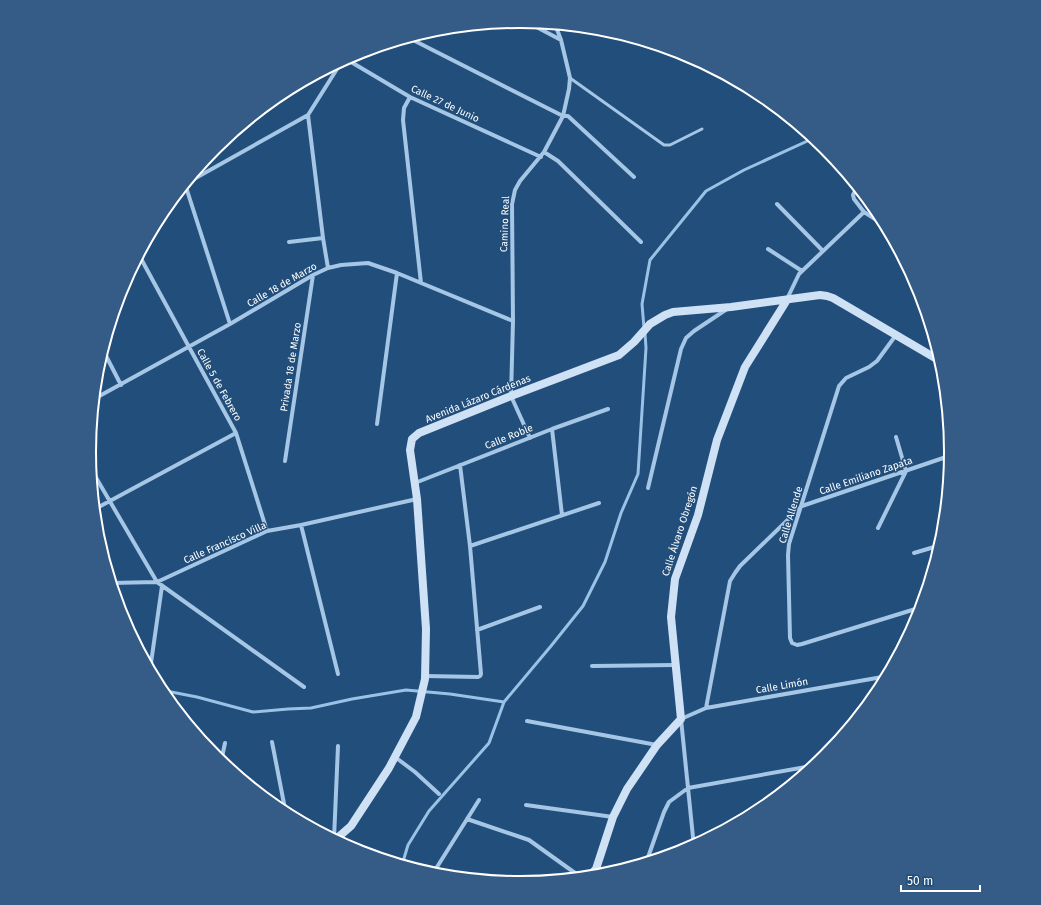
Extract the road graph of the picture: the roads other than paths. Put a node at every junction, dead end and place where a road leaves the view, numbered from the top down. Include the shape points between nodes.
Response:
1 (540, 29) edge
2 (557, 30) edge
3 (561, 40) junction
4 (415, 41) edge
5 (352, 63) edge
6 (336, 70) edge
7 (570, 78) junction
8 (410, 97) junction
9 (308, 116) junction
10 (563, 116) junction
11 (702, 129) dead end
12 (544, 152) junction
13 (541, 157) junction
14 (198, 177) edge
15 (634, 177) dead end
16 (187, 190) edge
17 (855, 192) edge
18 (777, 204) dead end
19 (864, 212) junction
20 (874, 218) edge
21 (323, 238) junction
22 (289, 242) dead end
23 (640, 242) dead end
24 (768, 249) dead end
25 (823, 251) junction
26 (142, 261) edge
27 (328, 268) junction
28 (802, 272) junction
29 (397, 273) junction
30 (313, 275) junction
31 (421, 283) junction
32 (787, 300) junction
33 (731, 307) junction
34 (512, 321) junction
35 (230, 324) junction
36 (897, 335) junction
37 (189, 347) junction
38 (107, 357) edge
39 (934, 357) edge
40 (121, 385) junction
41 (100, 396) edge
42 (511, 396) junction
43 (608, 408) dead end
44 (377, 424) dead end
45 (552, 429) junction
46 (236, 433) junction
47 (896, 437) dead end
48 (530, 438) junction
49 (945, 458) edge
50 (285, 461) dead end
51 (460, 465) junction
52 (906, 471) junction
53 (97, 479) edge
54 (415, 483) junction
55 (648, 488) dead end
56 (418, 499) junction
57 (110, 502) junction
58 (599, 503) dead end
59 (802, 506) junction
60 (100, 507) edge
61 (562, 515) junction
62 (301, 525) junction
63 (878, 528) dead end
64 (267, 531) junction
65 (470, 546) junction
66 (934, 547) edge
67 (914, 553) dead end
68 (157, 582) junction
69 (117, 583) edge
70 (162, 586) junction
71 (540, 607) dead end
72 (915, 609) edge
73 (477, 630) junction
74 (151, 662) edge
75 (676, 665) junction
76 (592, 666) dead end
77 (338, 674) dead end
78 (425, 677) junction
79 (880, 677) edge
80 (304, 687) dead end
81 (706, 708) junction
82 (681, 719) junction
83 (527, 721) dead end
84 (272, 742) dead end
85 (225, 743) dead end
86 (657, 745) junction
87 (338, 746) dead end
88 (222, 755) edge
89 (395, 757) junction
90 (805, 767) edge
91 (688, 788) junction
92 (439, 794) dead end
93 (479, 800) dead end
94 (284, 804) edge
95 (526, 805) dead end
96 (613, 817) junction
97 (467, 819) junction
98 (334, 834) edge
99 (339, 836) edge
100 (693, 840) edge
101 (648, 857) edge
102 (436, 868) edge
103 (595, 870) edge
104 (575, 873) edge

1 - 3 street
2 - 3 street, Camino Real
3 - 7 street, Camino Real
4 - 10 street
5 - 8 street, Calle 27 de Junio
6 - 9 street
7 - 10 street, Camino Real
7 - 11 lane via 664,145 670,146
8 - 13 street, Calle 27 de Junio
8 - 31 street via 404,108 404,120
9 - 14 street
9 - 21 street
10 - 12 street, Camino Real
10 - 15 street via 568,116
12 - 13 street, Camino Real
12 - 23 street via 558,161
13 - 34 street, Camino Real via 520,181 512,204
16 - 35 street
17 - 19 street via 854,199
18 - 25 street
19 - 20 street
19 - 25 street, Calle Álvaro Obregón
21 - 22 street
21 - 27 street
24 - 28 street
25 - 28 street, Calle Álvaro Obregón
26 - 37 street, Calle 5 de Febrero
27 - 29 street, Calle 18 de Marzo via 368,264
27 - 30 street, Calle 18 de Marzo
28 - 32 street, Calle Álvaro Obregón
29 - 31 street, Calle 18 de Marzo
29 - 44 street
30 - 35 street, Calle 18 de Marzo
30 - 50 street, Privada 18 de Marzo
31 - 34 street, Calle 18 de Marzo
32 - 33 street, Avenida Lázaro Cárdenas
32 - 36 street, Avenida Lázaro Cárdenas via 827,296
32 - 75 street, Calle Álvaro Obregón via 745,367 717,440 698,515 675,579 671,617
33 - 42 street, Avenida Lázaro Cárdenas via 673,312 665,315 650,324 619,355
33 - 55 street via 686,338 681,349
34 - 42 street, Camino Real
35 - 37 street, Calle 18 de Marzo
36 - 39 street, Avenida Lázaro Cárdenas
36 - 59 street, Calle Allende via 877,361 846,378 839,386
37 - 40 street, Calle 18 de Marzo
37 - 46 street, Calle 5 de Febrero
38 - 40 street
40 - 41 street, Calle 18 de Marzo
42 - 48 street, Camino Real
42 - 54 street, Avenida Lázaro Cárdenas via 419,433 412,439 410,450
43 - 45 street, Calle Roble
45 - 48 street, Calle Roble
45 - 61 street
46 - 57 street
46 - 64 street, Calle 5 de Febrero
47 - 52 street
48 - 51 street, Calle Roble
49 - 52 street, Calle Emiliano Zapata
51 - 54 street, Calle Roble
51 - 65 street
52 - 59 street, Calle Emiliano Zapata
52 - 63 street
53 - 57 street
54 - 56 street, Avenida Lázaro Cárdenas
56 - 62 street, Calle Francisco Villa
56 - 78 street, Avenida Lázaro Cárdenas via 426,629
57 - 60 street
57 - 68 street
58 - 61 street
59 - 72 street, Calle Allende via 789,544 788,555 789,633 792,643 802,644
59 - 81 street, Calle Emiliano Zapata via 740,566 730,581
61 - 65 street
62 - 64 street, Calle Francisco Villa
62 - 77 street
64 - 68 street, Calle Francisco Villa
65 - 73 street
66 - 67 street
68 - 69 street, Calle Francisco Villa
68 - 70 street
70 - 74 street
70 - 80 street
71 - 73 street
73 - 78 street via 480,676
75 - 76 street
75 - 82 street, Calle Álvaro Obregón
78 - 89 street, Avenida Lázaro Cárdenas via 416,717
79 - 81 street, Calle Limón
81 - 82 street, Calle Limón
82 - 86 street
82 - 91 street
83 - 86 street
84 - 94 street
85 - 88 street
86 - 96 street via 627,789
87 - 98 street
89 - 92 street
89 - 99 street, Avenida Lázaro Cárdenas via 351,826
90 - 91 street
91 - 100 street
91 - 101 street via 669,802
93 - 97 street
95 - 96 street
96 - 103 street
97 - 102 street
97 - 104 street via 529,840

